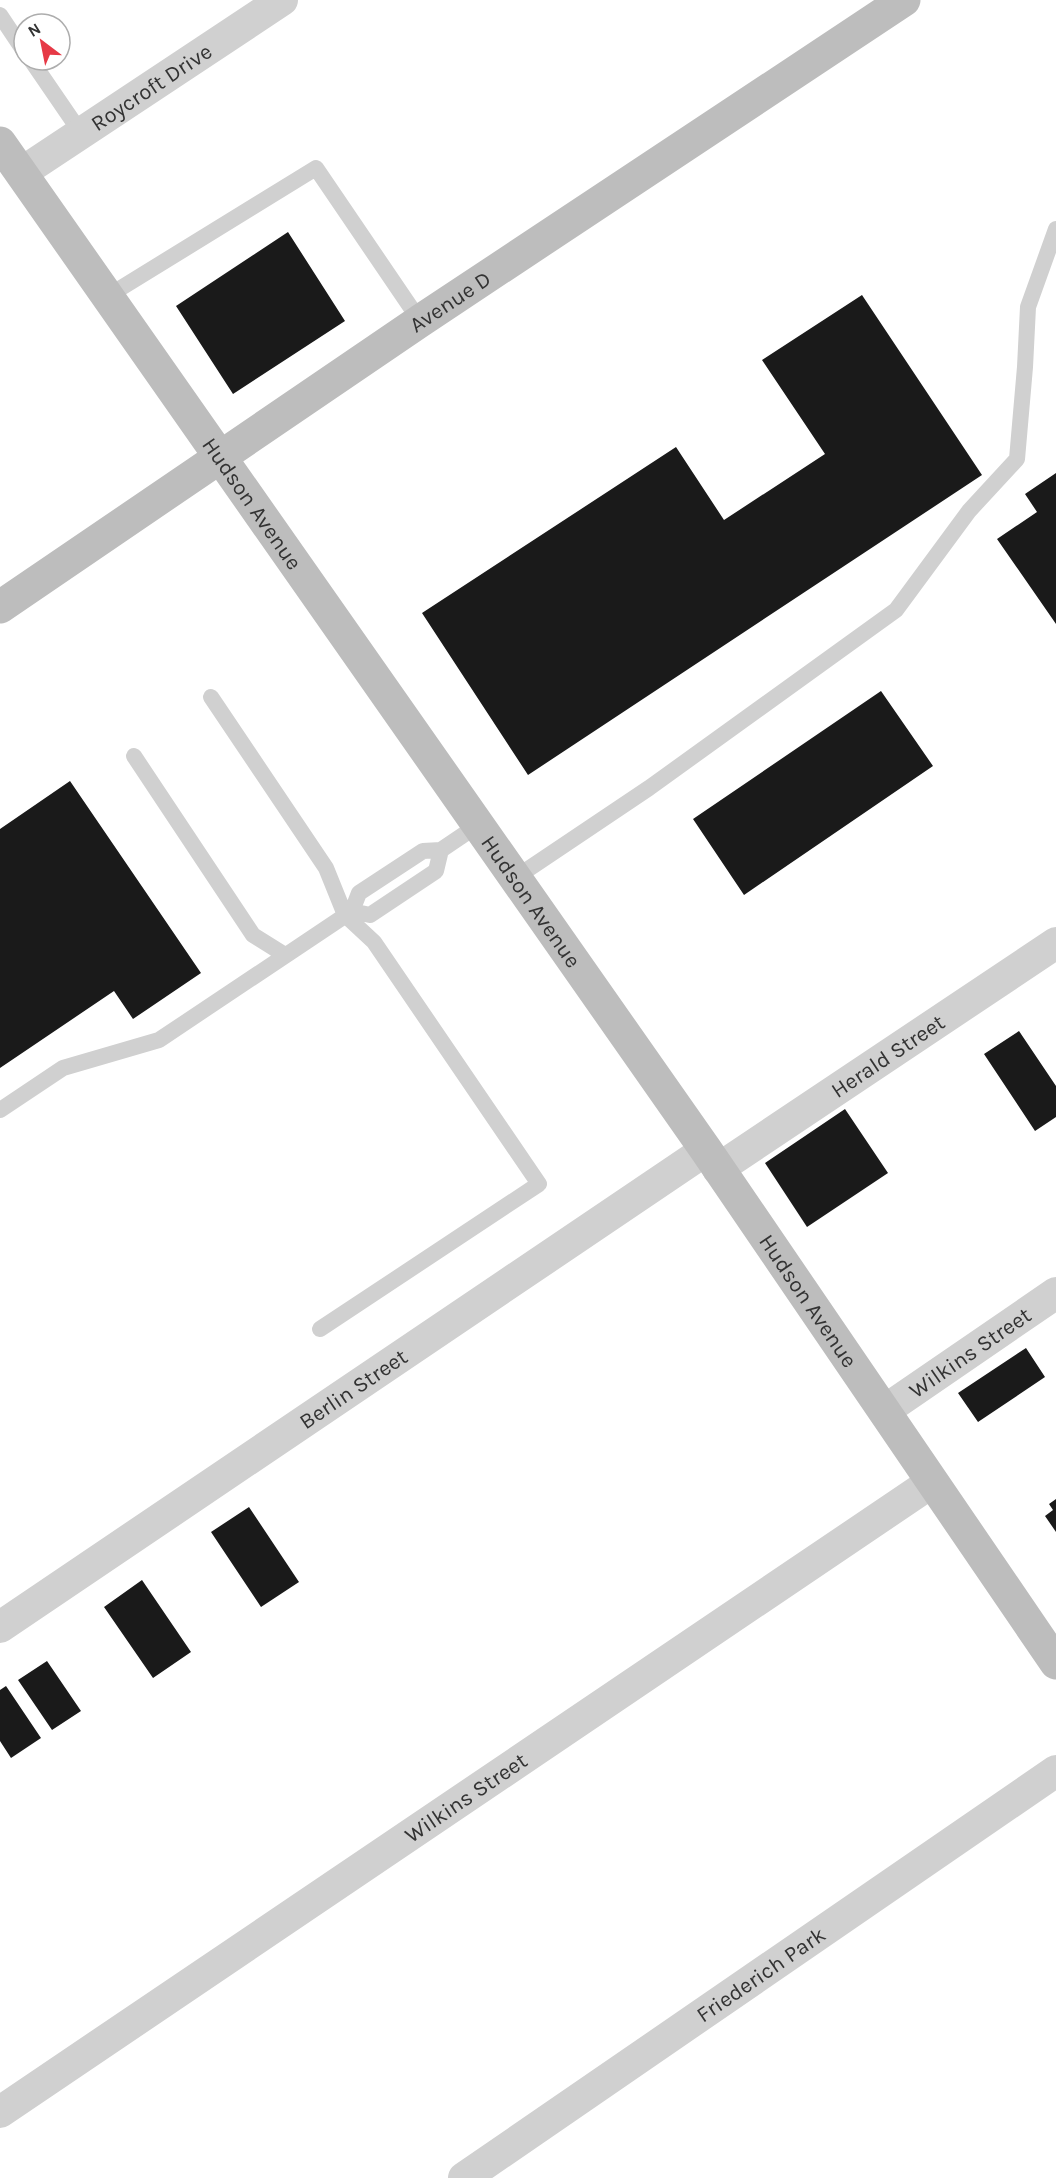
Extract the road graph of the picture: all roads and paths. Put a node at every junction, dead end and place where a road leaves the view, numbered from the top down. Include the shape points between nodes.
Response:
1 (282, 0) edge
2 (904, 0) edge
3 (0, 15) edge
4 (12, 33) edge
5 (38, 72) edge
6 (81, 133) junction
7 (0, 143) edge
8 (21, 173) junction
9 (1056, 229) edge
10 (108, 296) junction
11 (420, 321) junction
12 (219, 458) junction
13 (0, 607) edge
14 (211, 697) dead end
15 (134, 756) dead end
16 (478, 825) junction
17 (441, 850) junction
18 (515, 878) junction
19 (348, 913) junction
20 (1056, 943) edge
21 (285, 956) junction
22 (0, 1110) edge
23 (712, 1159) junction
24 (1056, 1293) edge
25 (320, 1329) dead end
26 (884, 1411) junction
27 (932, 1482) junction
28 (0, 1627) edge
29 (1056, 1663) edge
30 (1056, 1771) edge
31 (0, 2112) edge
32 (464, 2178) edge

1 - 6 street, Roycroft Drive
2 - 11 main road, Avenue D
3 - 4 lane
5 - 6 lane
6 - 8 street, Roycroft Drive
7 - 8 main road, Hudson Avenue
8 - 10 main road, Hudson Avenue
9 - 18 lane via 1028,307 1017,459 969,511 896,610 640,794
10 - 11 lane via 316,168
10 - 12 main road, Hudson Avenue
11 - 12 main road, Avenue D
12 - 13 main road, Avenue D
12 - 16 main road, Hudson Avenue
14 - 19 lane via 326,868
15 - 21 lane via 253,935
16 - 17 lane
16 - 18 main road, Hudson Avenue
17 - 19 lane via 423,851 359,893
17 - 19 lane via 436,871 408,890 370,915
18 - 23 main road, Hudson Avenue
19 - 21 lane
19 - 25 lane via 374,942 539,1184
20 - 23 street, Herald Street
21 - 22 lane via 159,1040 63,1068
23 - 26 main road, Hudson Avenue
23 - 28 street, Berlin Street
24 - 26 street, Wilkins Street
26 - 27 main road, Hudson Avenue
27 - 29 main road, Hudson Avenue
27 - 31 street, Wilkins Street
30 - 32 street, Friederich Park

